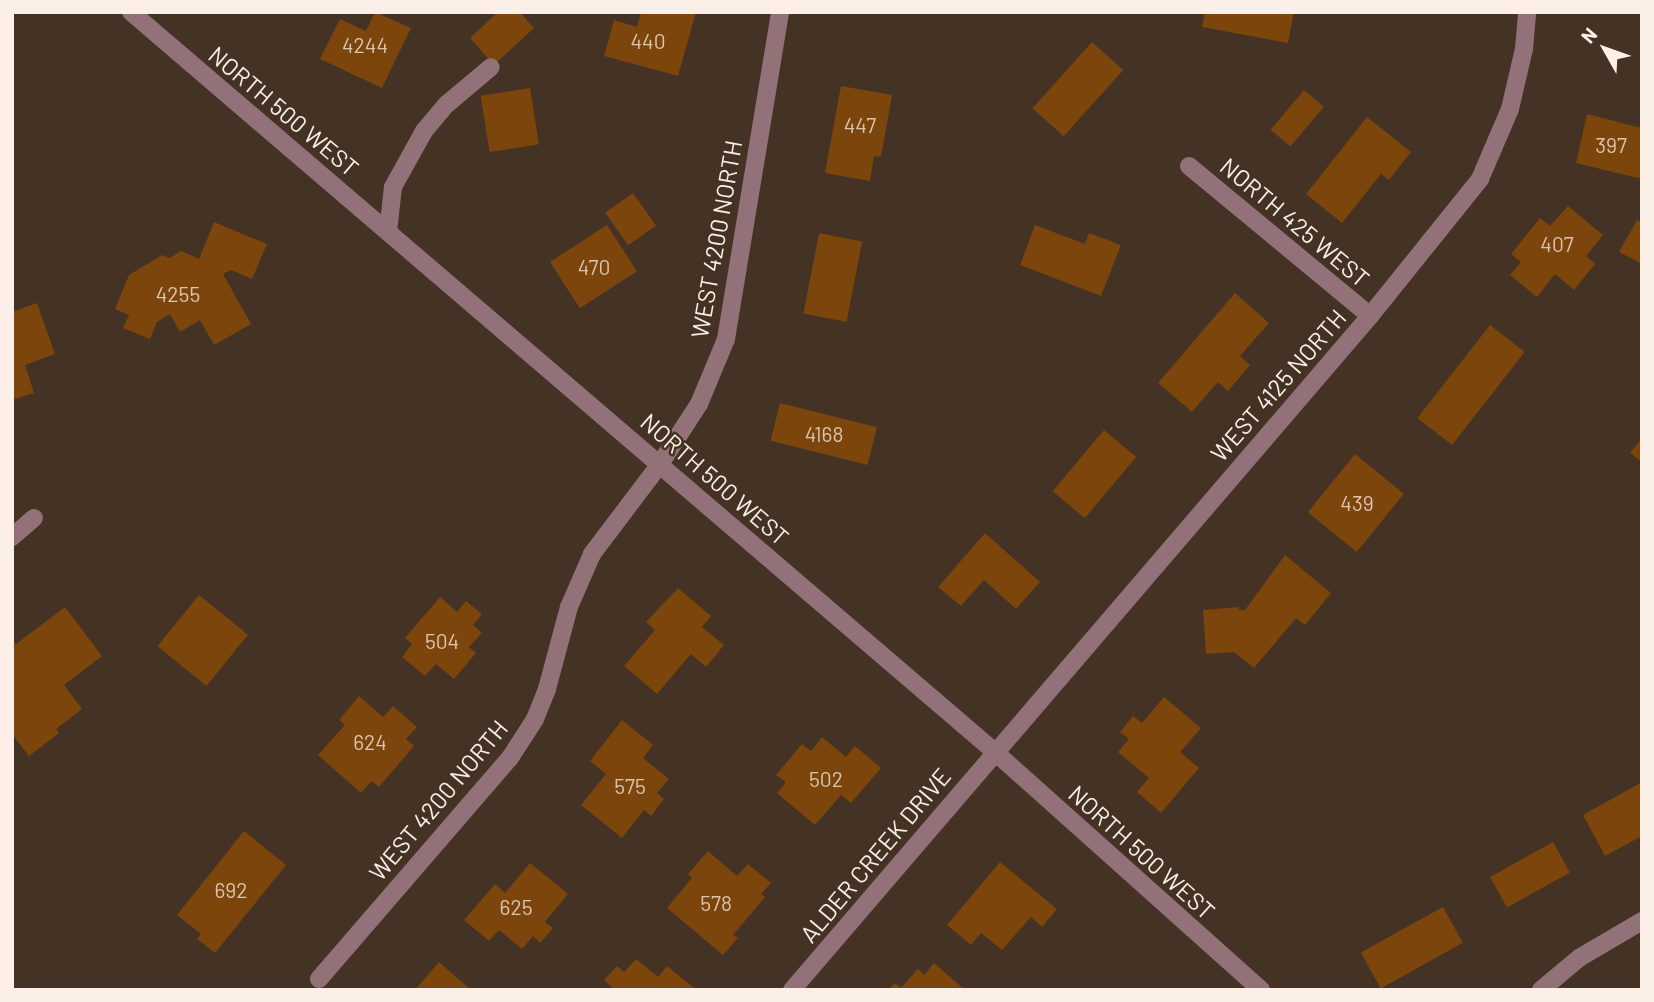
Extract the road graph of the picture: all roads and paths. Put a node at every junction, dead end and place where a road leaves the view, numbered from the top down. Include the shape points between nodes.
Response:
1 (131, 12) edge
2 (780, 12) edge
3 (1527, 12) edge
4 (491, 67) dead end
5 (1189, 166) dead end
6 (388, 232) junction
7 (1370, 316) junction
8 (660, 464) junction
9 (34, 518) dead end
10 (12, 537) edge
11 (995, 752) junction
12 (1642, 921) edge
13 (319, 979) dead end
14 (792, 990) edge
15 (1261, 990) edge
16 (1541, 990) edge

1 - 6 street, NORTH 500 WEST
2 - 8 street, WEST 4200 NORTH via 726,339 699,404
3 - 7 street, WEST 4125 NORTH via 1510,109 1480,179
4 - 6 street via 447,104 424,131 393,187
5 - 7 street, NORTH 425 WEST
6 - 8 street, NORTH 500 WEST
7 - 11 street, WEST 4125 NORTH
8 - 11 street, NORTH 500 WEST
8 - 13 street, WEST 4200 NORTH via 592,554 569,607 547,690 510,758
9 - 10 street
11 - 14 street, ALDER CREEK DRIVE
11 - 15 street, NORTH 500 WEST
12 - 16 street via 1579,958

